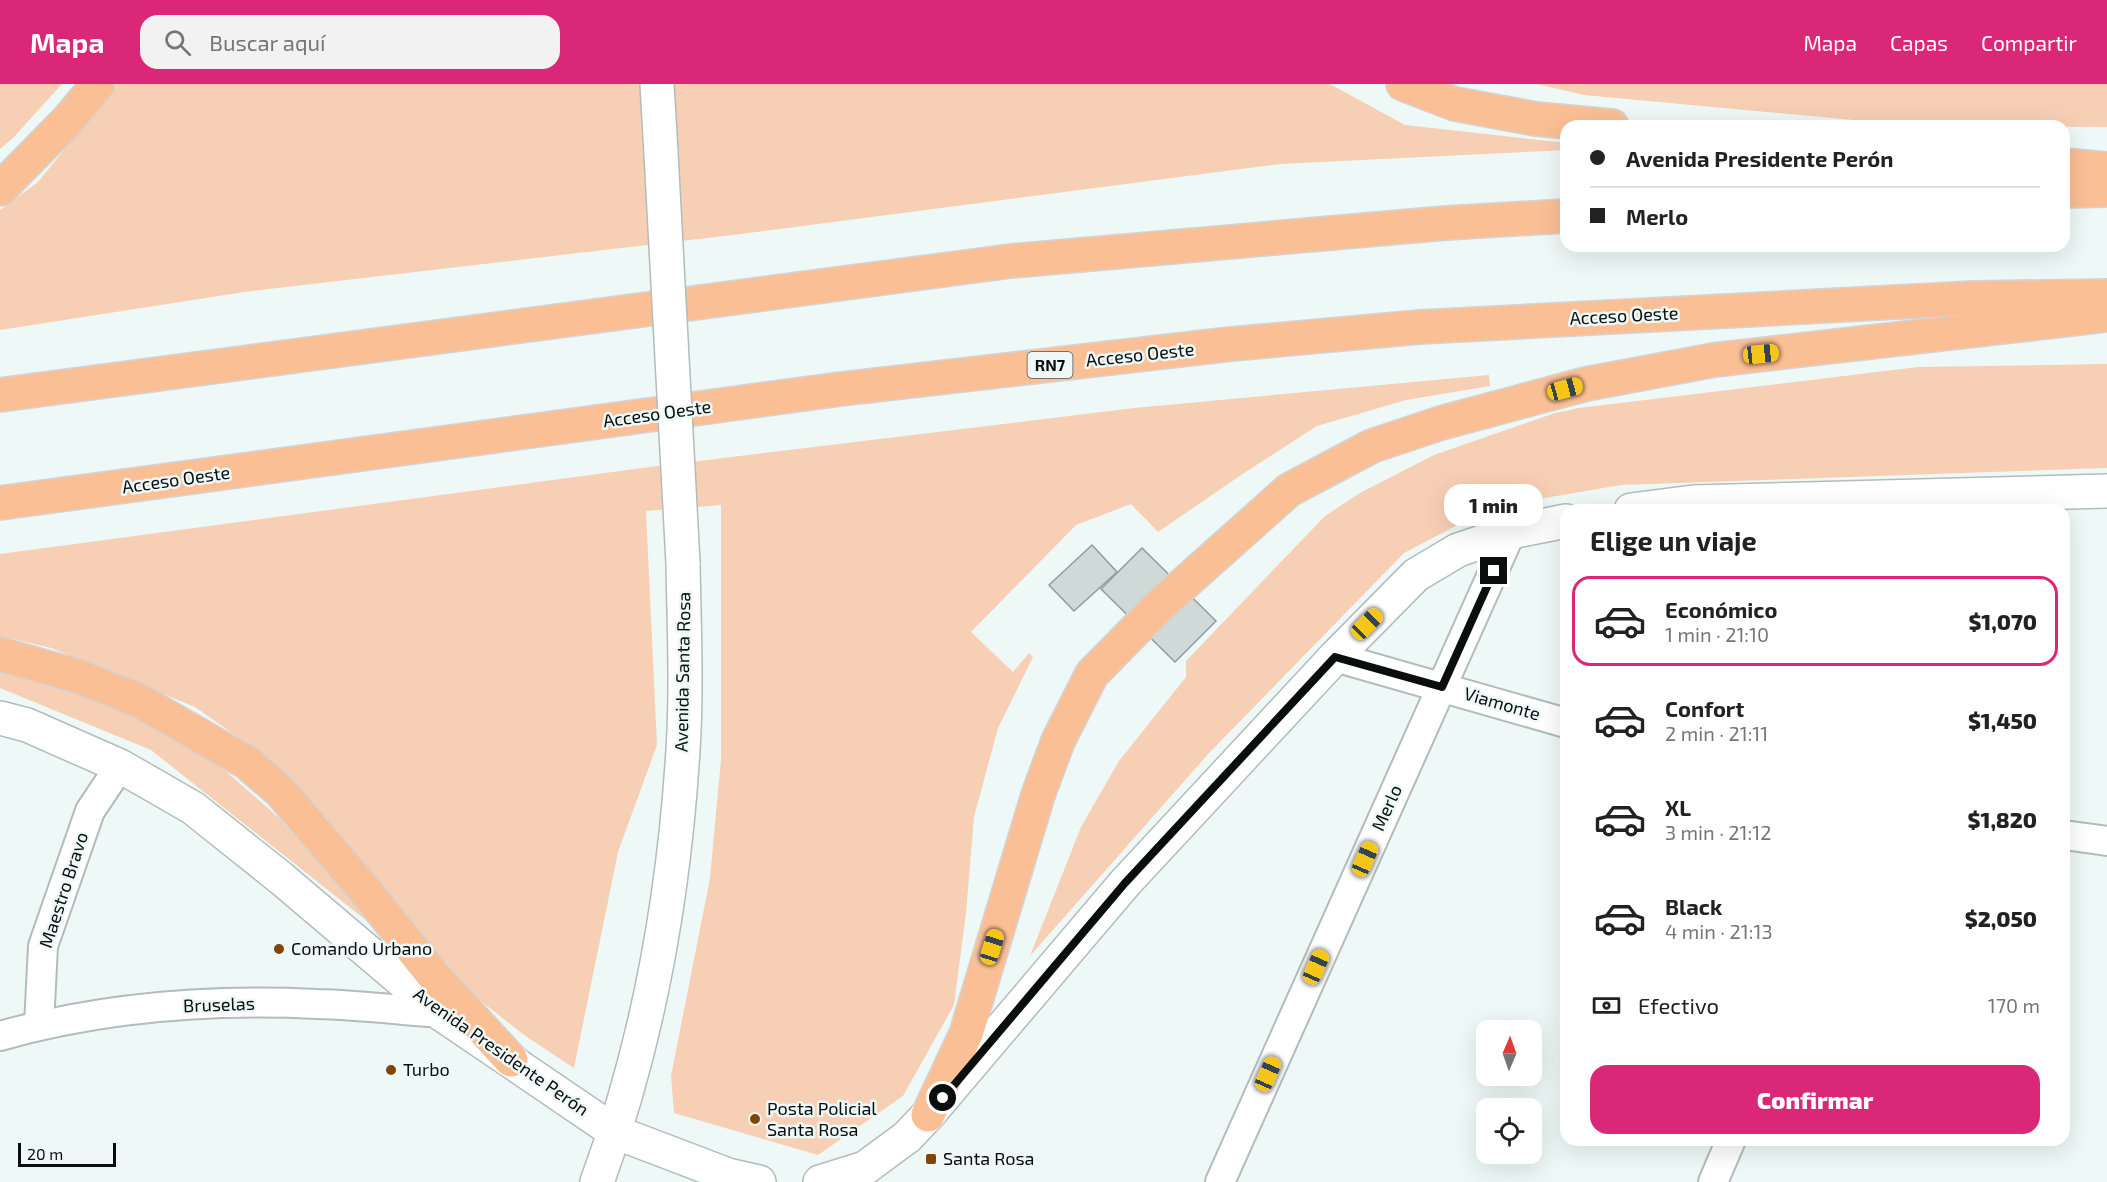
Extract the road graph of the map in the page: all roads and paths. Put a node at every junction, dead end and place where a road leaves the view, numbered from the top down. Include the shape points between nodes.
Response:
1 (98, 84) edge
2 (657, 84) edge
3 (1403, 84) edge
4 (1560, 121) edge
5 (2070, 166) edge
6 (2107, 169) edge
7 (0, 189) edge
8 (2107, 190) edge
9 (2070, 191) edge
10 (1560, 216) edge
11 (2107, 296) edge
12 (2107, 315) edge
13 (0, 394) edge
14 (2107, 491) edge
15 (2002, 502) edge
16 (0, 503) edge
17 (1678, 504) edge
18 (1560, 522) edge
19 (1511, 532) junction
20 (0, 654) edge
21 (1335, 657) junction
22 (1442, 687) junction
23 (0, 718) edge
24 (1560, 721) edge
25 (120, 766) junction
26 (2070, 836) edge
27 (2107, 841) edge
28 (440, 1013) junction
29 (39, 1025) junction
30 (0, 1036) edge
31 (511, 1060) junction
32 (928, 1115) junction
33 (615, 1132) junction
34 (1728, 1146) edge
35 (597, 1182) edge
36 (759, 1182) edge
37 (820, 1182) edge
38 (1220, 1182) edge
39 (1713, 1182) edge

1 - 7 highway
2 - 33 street, Avenida Santa Rosa, bridge via 683,563 683,749 664,918 645,1020
3 - 4 highway via 1455,104
5 - 6 highway
8 - 9 highway
10 - 13 highway via 1011,261
11 - 16 highway, Acceso Oeste / RN7 via 1974,298 1420,327 1243,343 841,389
12 - 32 highway via 1714,360 1586,384 1372,446 1289,490 1159,606 1092,674 1058,741 966,1034
14 - 15 street
15 - 17 street
18 - 19 street
19 - 21 street via 1458,550 1416,575
19 - 22 street, Merlo
20 - 31 highway via 77,676 140,701 246,762 280,791 433,975
21 - 22 street, Viamonte
21 - 32 street via 1125,883
22 - 24 street, Viamonte
22 - 38 street, Merlo
23 - 25 street, Avenida Presidente Perón
25 - 28 street, Avenida Presidente Perón via 193,808
25 - 29 street, Maestro Bravo via 90,811 43,946
26 - 27 street
28 - 29 street, Bruselas via 317,1004 225,1003 141,1008
28 - 31 street, Avenida Presidente Perón
29 - 30 street, Bruselas
31 - 33 street, Avenida Presidente Perón
32 - 37 street via 907,1137 865,1168
33 - 35 street, Avenida Santa Rosa
33 - 36 street, Avenida Presidente Perón via 728,1175
34 - 39 street

